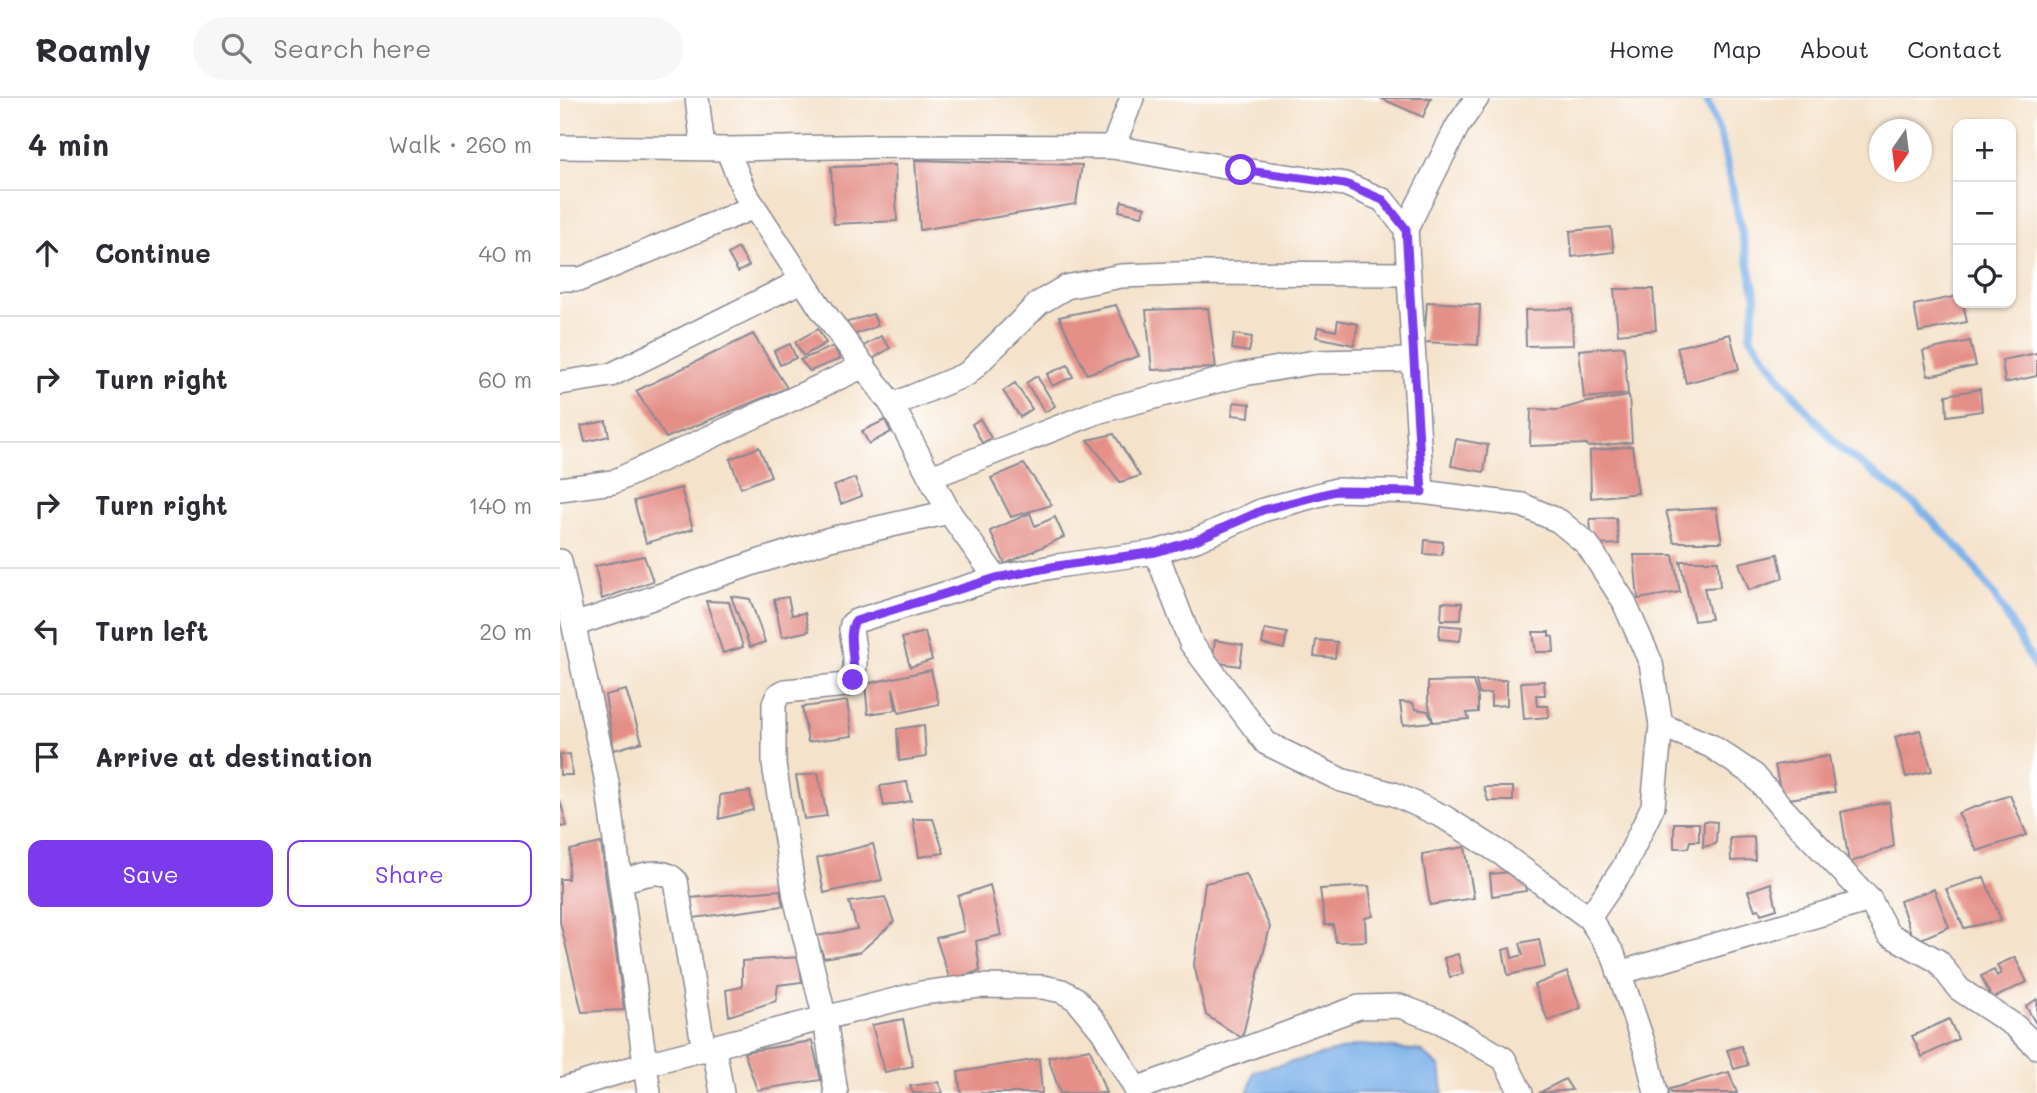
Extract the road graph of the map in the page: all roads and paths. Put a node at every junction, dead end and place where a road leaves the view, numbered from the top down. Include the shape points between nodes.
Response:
1 (697, 98) edge
2 (1132, 98) edge
3 (1477, 98) edge
4 (560, 147) edge
5 (1113, 147) junction
6 (703, 148) junction
7 (727, 149) junction
8 (754, 207) junction
9 (1406, 229) junction
10 (1408, 274) junction
11 (560, 279) edge
12 (803, 280) junction
13 (1414, 360) junction
14 (864, 366) junction
15 (560, 383) edge
16 (892, 405) junction
17 (931, 477) junction
18 (560, 489) edge
19 (1422, 492) junction
20 (950, 512) junction
21 (1156, 552) junction
22 (560, 561) edge
23 (996, 578) junction
24 (574, 625) junction
25 (1661, 725) junction
26 (621, 881) junction
27 (1870, 900) junction
28 (1589, 918) junction
29 (1619, 973) junction
30 (825, 1019) junction
31 (2037, 1047) edge
32 (709, 1048) junction
33 (646, 1064) junction
34 (560, 1090) edge
35 (1137, 1091) edge
36 (649, 1093) edge
37 (722, 1093) edge
38 (836, 1093) edge
39 (1521, 1093) edge
40 (1656, 1093) edge

1 - 6 street
2 - 5 street
3 - 9 street via 1457,127
4 - 6 street
5 - 7 street
5 - 9 street via 1345,184 1383,200
6 - 7 street
7 - 8 street
8 - 11 street via 581,279
8 - 12 street
9 - 10 street
10 - 13 street
10 - 16 street via 1121,276 1066,287 1039,303 967,374
12 - 14 street
12 - 15 street via 611,375
13 - 17 street via 1315,362 1244,374 1100,411
13 - 19 street
14 - 16 street
14 - 18 street via 613,482
16 - 17 street
17 - 20 street
19 - 21 street via 1336,491 1263,510
19 - 25 street via 1522,505 1559,521 1587,544 1623,600 1651,663
20 - 23 street
20 - 24 street via 830,539
21 - 23 street
21 - 28 street via 1191,643 1266,743 1341,780 1394,794 1444,817
22 - 24 street
23 - 30 street via 856,621 851,629 853,680 848,685 785,691 774,704 775,764 795,897
24 - 26 street via 607,782
25 - 27 street via 1711,746 1754,775
25 - 28 street via 1653,806 1624,867
26 - 32 street via 660,872 676,881
26 - 33 street
27 - 29 street
27 - 31 street via 1888,934 1938,961 1959,989 2015,1026
28 - 29 street via 1613,954
29 - 40 street
30 - 32 street
30 - 35 street via 956,988 1062,991 1076,999 1103,1032
30 - 38 street
32 - 33 street
32 - 37 street
33 - 34 street
33 - 36 street
35 - 39 street via 1359,1007 1400,1006 1441,1022 1504,1059

